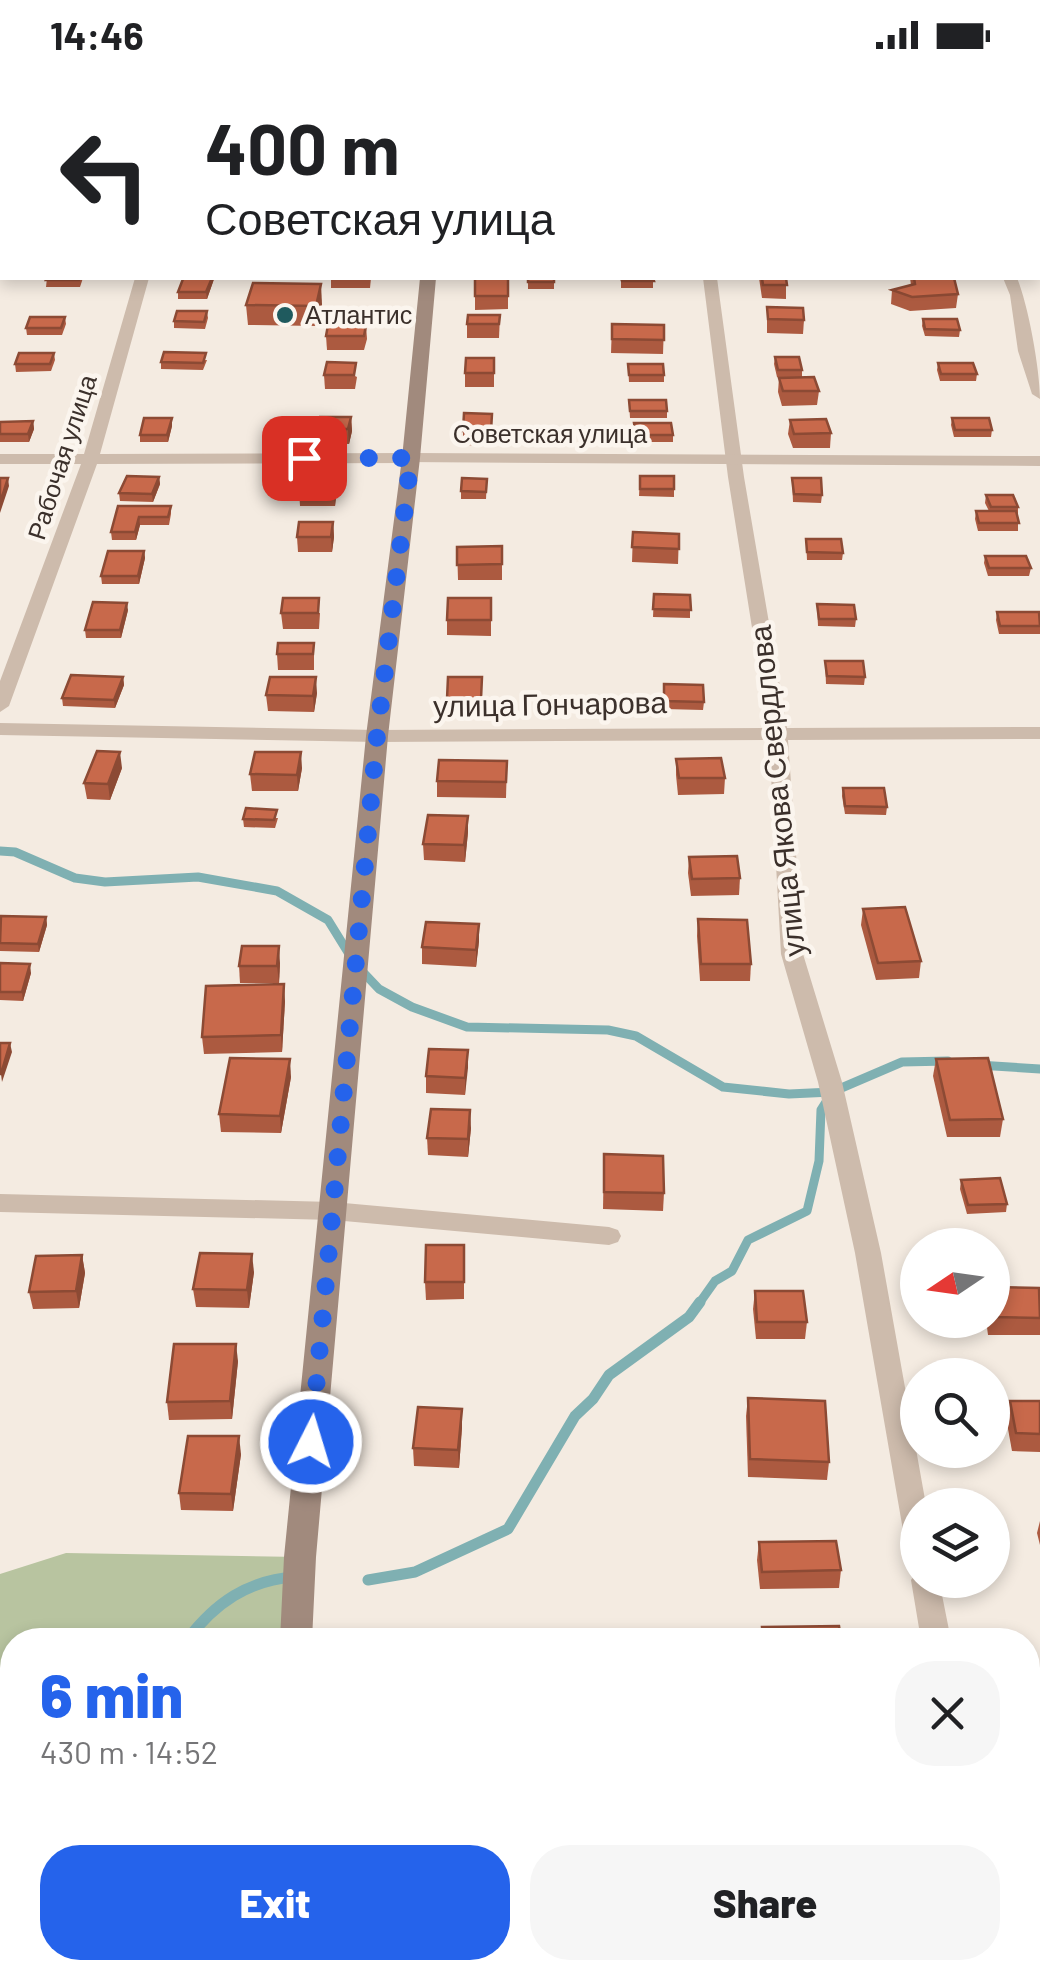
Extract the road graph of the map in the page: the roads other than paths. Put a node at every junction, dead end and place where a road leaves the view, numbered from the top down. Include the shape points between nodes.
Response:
1 (141, 280) edge
2 (428, 280) edge
3 (710, 280) edge
4 (1011, 280) edge
5 (1040, 394) edge
6 (411, 458) junction
7 (0, 459) edge
8 (90, 459) junction
9 (735, 460) junction
10 (1040, 461) edge
11 (0, 706) edge
12 (0, 729) edge
13 (778, 732) junction
14 (1040, 733) edge
15 (377, 736) junction
16 (0, 1203) edge
17 (332, 1211) junction
18 (609, 1236) dead end
19 (910, 1488) edge
20 (928, 1598) edge
21 (297, 1628) edge
22 (934, 1628) edge

1 - 8 street, Рабочая улица
2 - 6 main road
3 - 9 street, улица Якова Свердлова
4 - 5 street
6 - 8 street, Советская улица
6 - 9 street, Советская улица
6 - 15 main road
7 - 8 street, Советская улица
8 - 11 street, Рабочая улица
9 - 10 street, Советская улица
9 - 13 street, улица Якова Свердлова
12 - 15 street, улица Гончарова
13 - 14 street, улица Гончарова
13 - 15 street, улица Гончарова
13 - 19 street, улица Якова Свердлова via 792,954 830,1082 868,1252
15 - 17 main road
16 - 17 street
17 - 18 street
17 - 21 main road
20 - 22 street

